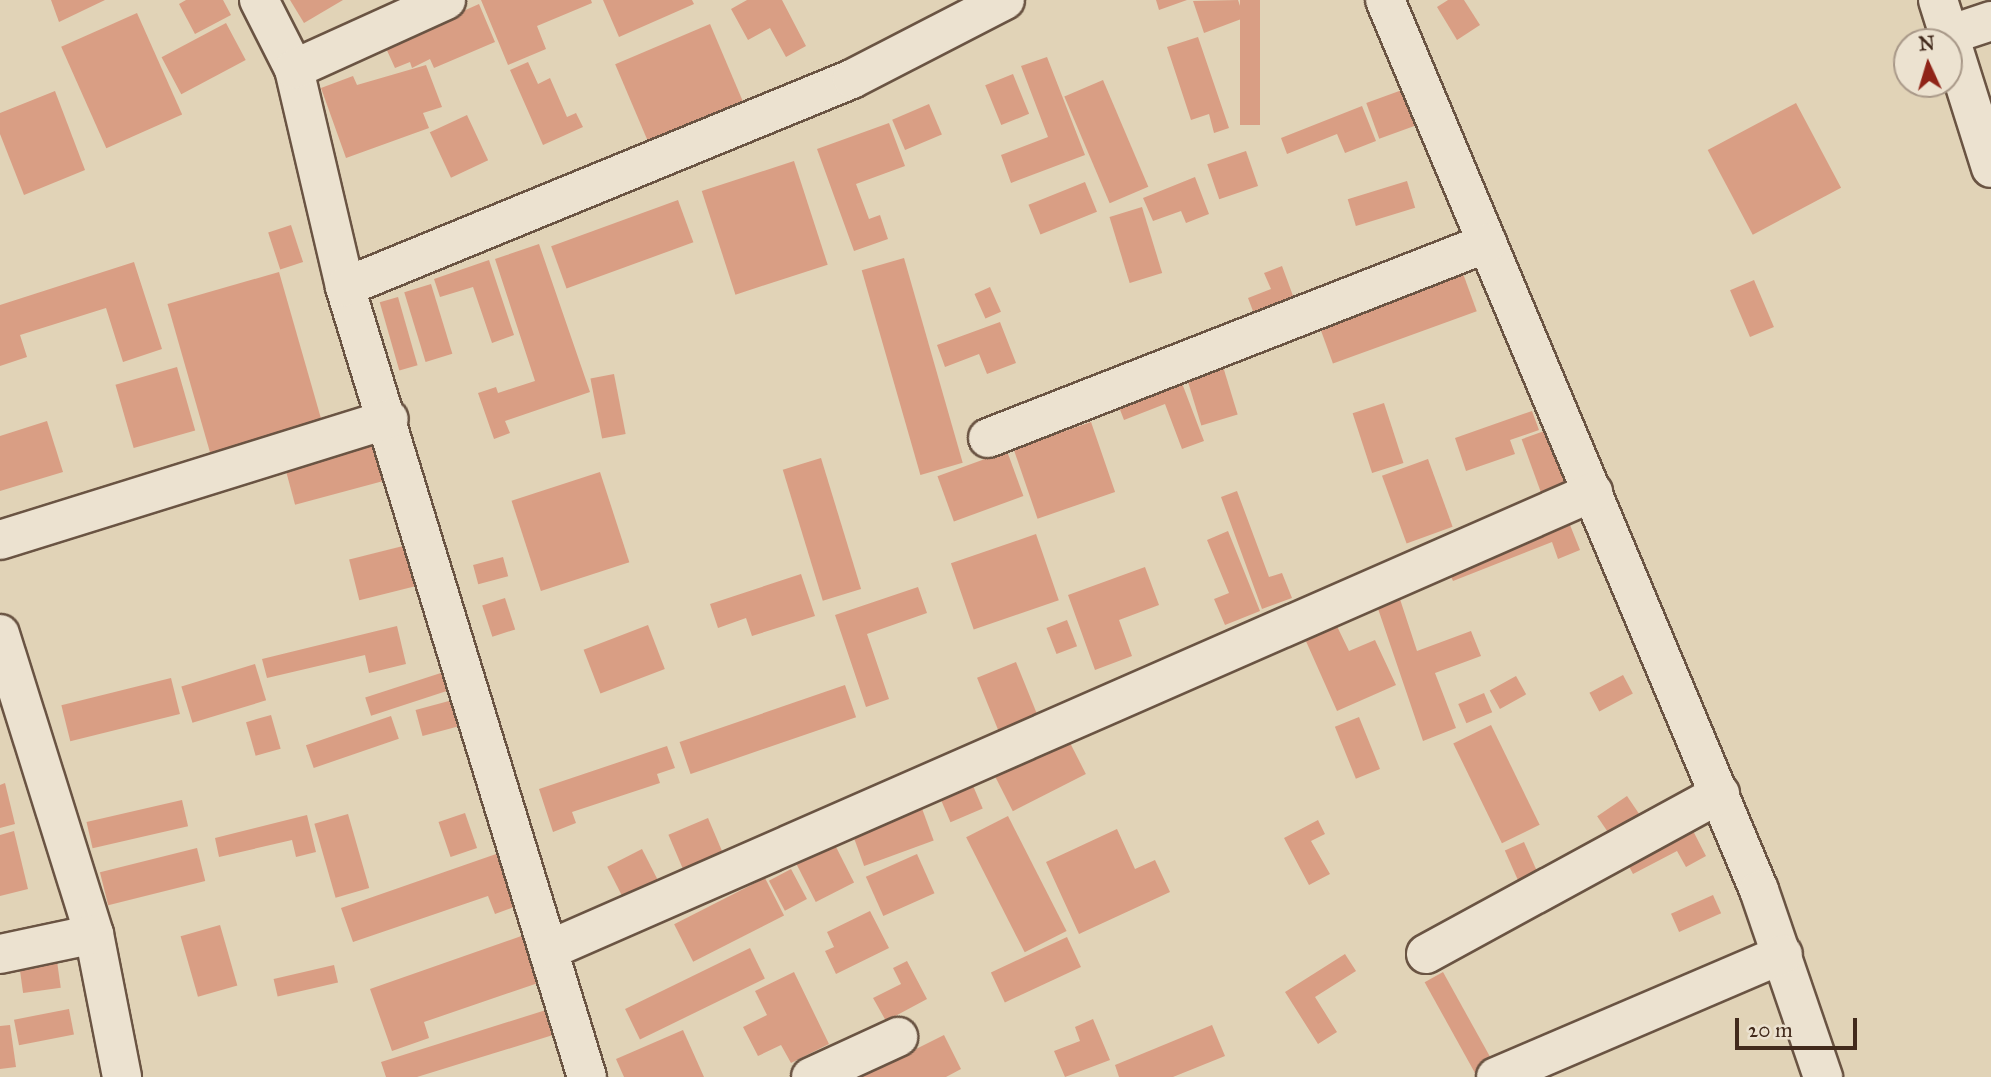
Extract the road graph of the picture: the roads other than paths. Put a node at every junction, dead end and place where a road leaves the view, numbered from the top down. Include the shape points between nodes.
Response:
1 (259, 0) edge
2 (446, 0) edge
3 (1005, 0) edge
4 (1385, 0) edge
5 (1943, 18) edge
6 (1991, 21) edge
7 (294, 69) junction
8 (1991, 168) edge
9 (1487, 243) junction
10 (345, 287) junction
11 (389, 419) junction
12 (988, 438) dead end
13 (1593, 492) junction
14 (0, 540) edge
15 (0, 634) edge
16 (1720, 794) junction
17 (94, 934) junction
18 (551, 949) junction
19 (0, 954) edge
20 (1426, 954) dead end
21 (1783, 954) junction
22 (898, 1037) dead end
23 (122, 1077) edge
24 (587, 1077) edge
25 (811, 1077) edge
26 (1496, 1077) edge
27 (1823, 1077) edge

1 - 7 street
2 - 7 street
3 - 10 street via 852,79
4 - 9 street
5 - 6 street
5 - 8 street
7 - 10 street
9 - 12 street
9 - 13 street
10 - 11 street
11 - 14 street
11 - 18 street
13 - 16 street
13 - 18 street
15 - 17 street
16 - 20 street
16 - 21 street
17 - 19 street
17 - 23 street
18 - 24 street
21 - 26 street
21 - 27 street
22 - 25 street

